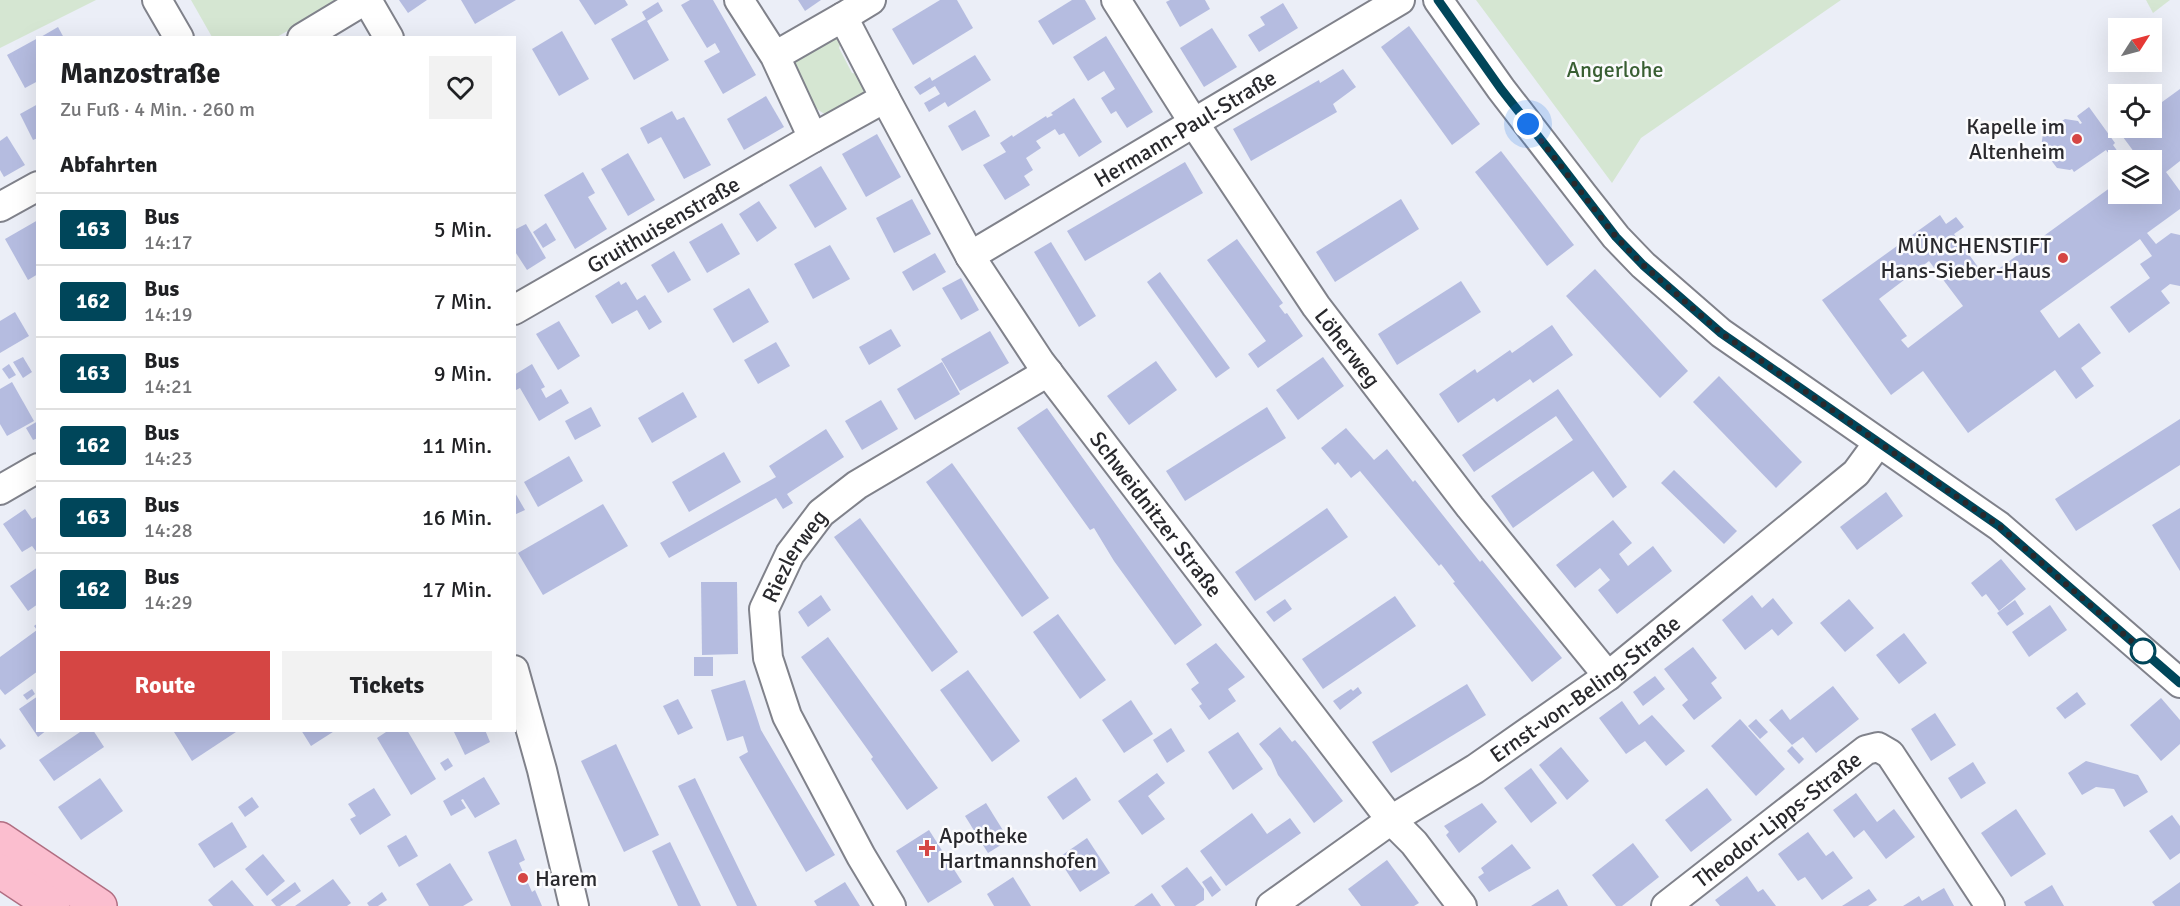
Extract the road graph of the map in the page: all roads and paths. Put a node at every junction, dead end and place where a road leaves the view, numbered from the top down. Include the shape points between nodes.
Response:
1 (157, 0) edge
2 (366, 0) edge
3 (739, 0) edge
4 (871, 0) edge
5 (1116, 0) edge
6 (1400, 0) edge
7 (1438, 0) edge
8 (843, 16) junction
9 (178, 36) edge
10 (305, 36) edge
11 (388, 36) edge
12 (775, 56) junction
13 (885, 98) junction
14 (1194, 123) junction
15 (813, 138) junction
16 (36, 187) edge
17 (0, 207) edge
18 (970, 256) junction
19 (516, 309) edge
20 (1048, 372) junction
21 (1878, 443) junction
22 (36, 469) edge
23 (0, 490) edge
24 (1608, 676) junction
25 (516, 677) edge
26 (2179, 681) edge
27 (1391, 820) junction
28 (0, 839) edge
29 (0, 871) edge
30 (53, 906) edge
31 (100, 906) edge
32 (574, 906) edge
33 (891, 906) edge
34 (1271, 906) edge
35 (1462, 906) edge
36 (1666, 906) edge
37 (1990, 906) edge

1 - 9 street
2 - 10 street
2 - 11 street
3 - 12 street
4 - 8 street
5 - 14 street, Löherweg
6 - 14 street, Hermann-Paul-Straße
7 - 21 street via 1501,89 1616,237 1643,265 1721,333
8 - 12 street
8 - 13 street, Schweidnitzer Straße
12 - 15 street
13 - 15 street, Gruithuisenstraße
13 - 18 street, Schweidnitzer Straße
14 - 18 street, Hermann-Paul-Straße
14 - 24 street, Löherweg via 1316,306 1470,507
15 - 19 street, Gruithuisenstraße
16 - 17 street
18 - 20 street, Schweidnitzer Straße
20 - 27 street, Schweidnitzer Straße
20 - 33 street, Riezlerweg via 857,485 821,513 790,554 764,609 768,658 787,716
21 - 24 street, Ernst-von-Beling-Straße via 1856,472
21 - 26 street via 1999,526
22 - 23 street
24 - 27 street, Ernst-von-Beling-Straße via 1475,770
25 - 32 street
27 - 34 street, Ernst-von-Beling-Straße
27 - 35 street, Schweidnitzer Straße via 1414,843
28 - 31 main road
29 - 30 main road
36 - 37 street, Theodor-Lipps-Straße via 1866,750 1878,747 1890,754

